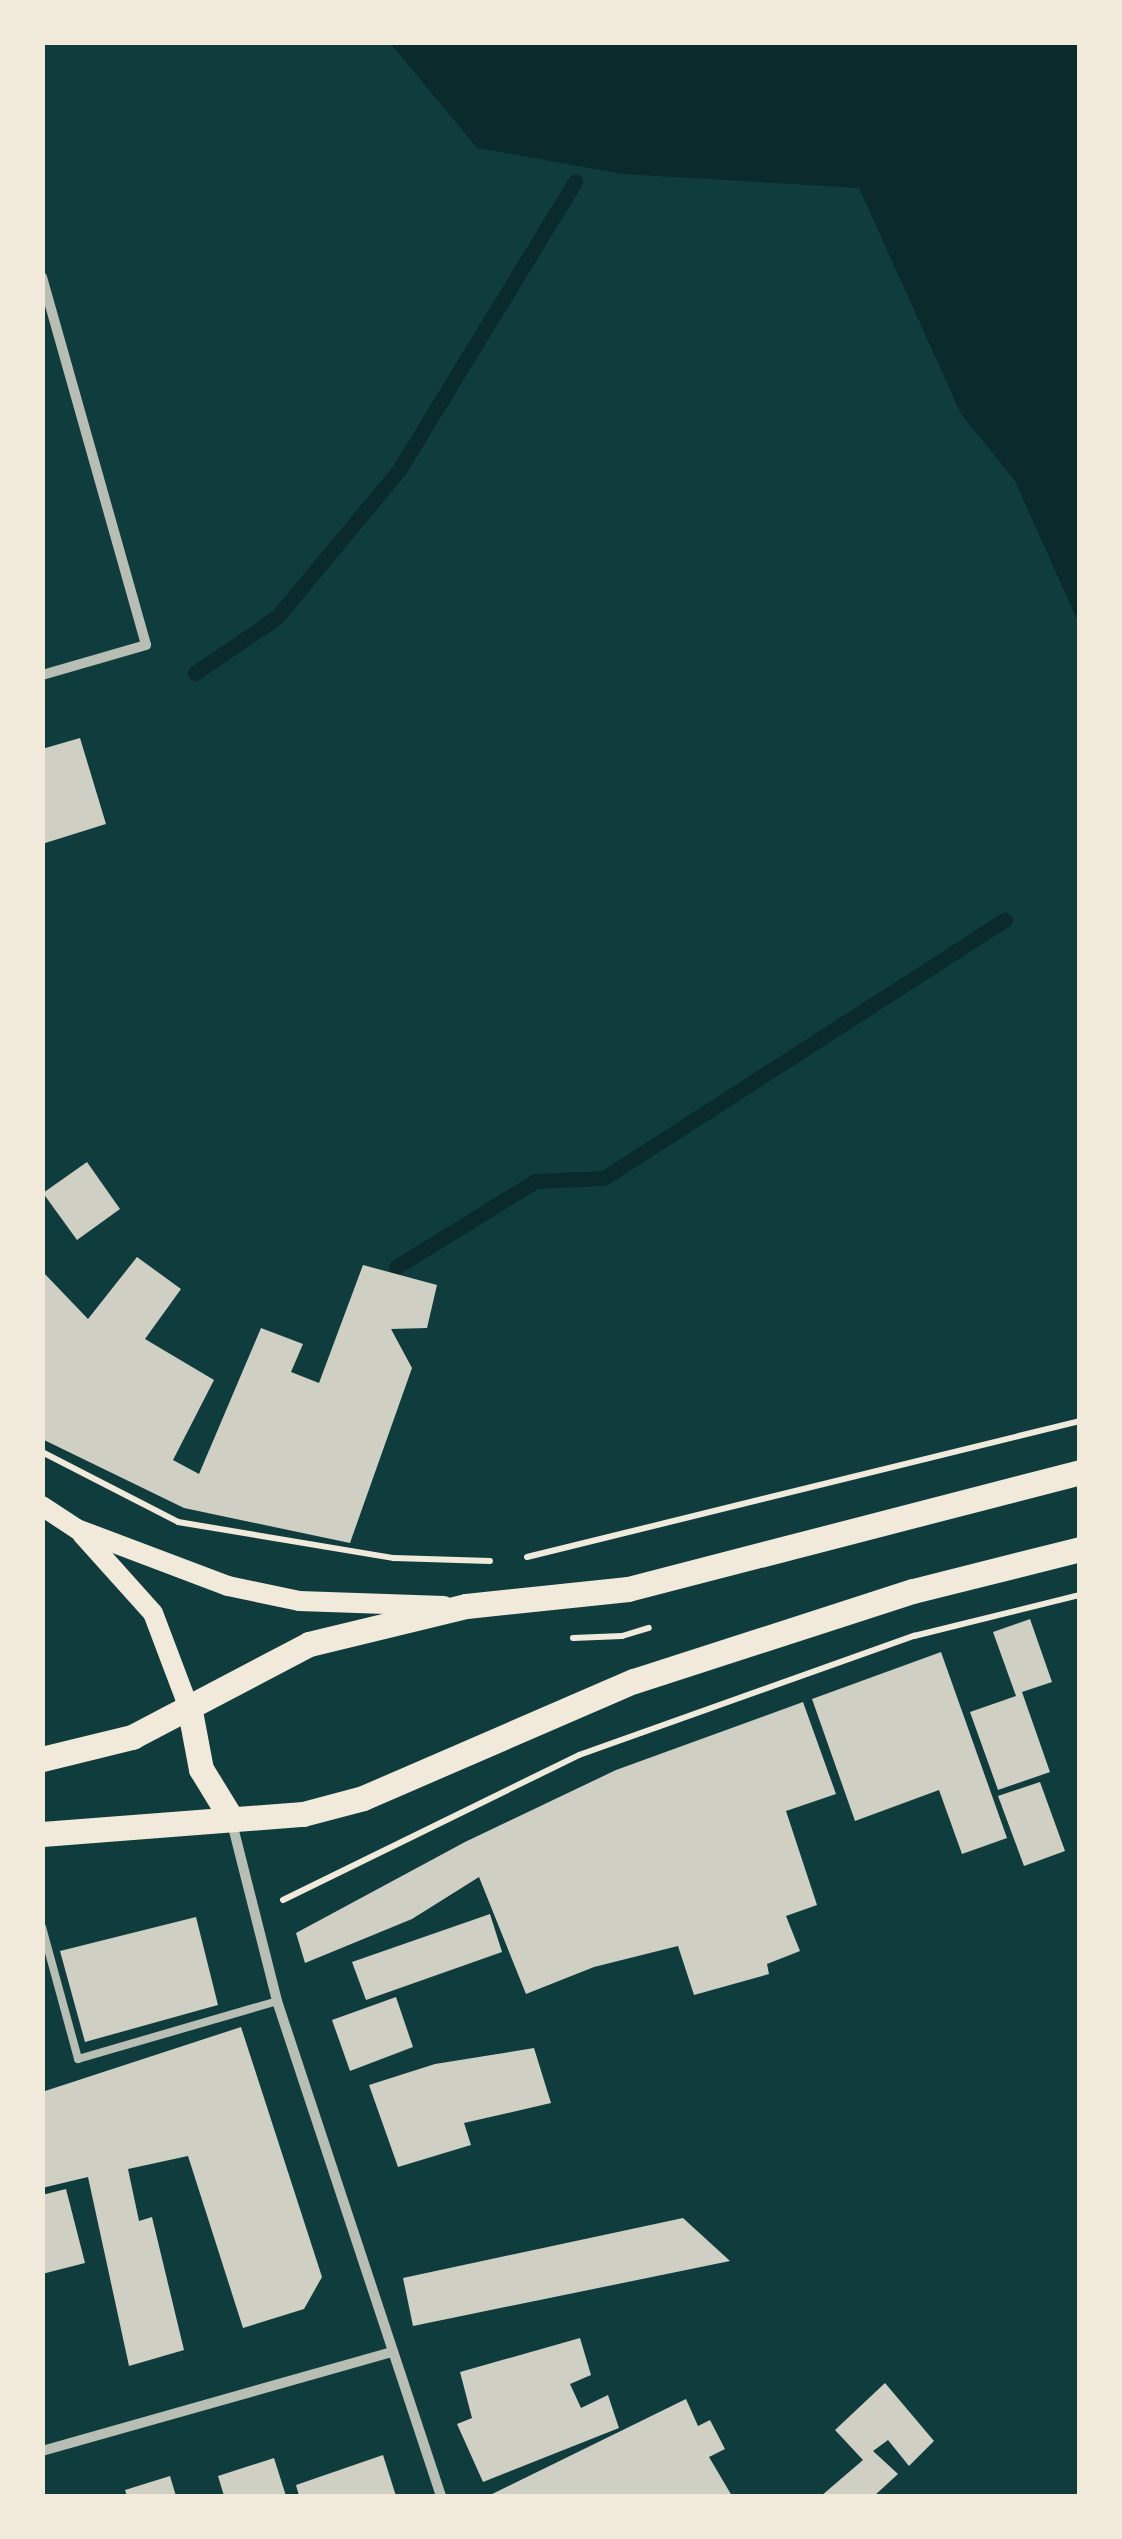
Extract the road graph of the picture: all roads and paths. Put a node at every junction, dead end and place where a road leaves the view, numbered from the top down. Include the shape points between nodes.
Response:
1 (42, 277) edge
2 (42, 675) edge
3 (1080, 1420) edge
4 (42, 1452) edge
5 (1080, 1472) edge
6 (42, 1506) edge
7 (77, 1529) junction
8 (1080, 1549) edge
9 (1080, 1595) edge
10 (466, 1606) junction
11 (190, 1712) junction
12 (42, 1760) edge
13 (231, 1818) junction
14 (42, 1834) edge
15 (255, 1913) junction
16 (42, 1927) edge
17 (277, 2001) junction
18 (388, 2353) junction
19 (42, 2451) edge
20 (440, 2496) edge

1 - 2 street via 146,646
3 - 4 path via 506,1562 394,1558 178,1522
5 - 10 main road via 628,1590
6 - 7 main road
7 - 10 main road via 228,1586 299,1601
7 - 11 main road via 153,1613
8 - 13 main road via 913,1591 634,1681 444,1769 363,1798 303,1814
9 - 15 path via 914,1636 579,1755
10 - 11 main road via 309,1644 254,1668
11 - 12 main road via 132,1737
11 - 13 main road via 200,1769
13 - 14 main road
13 - 15 street
15 - 17 street
16 - 17 lane via 78,2060
17 - 18 street
18 - 19 street
18 - 20 street

